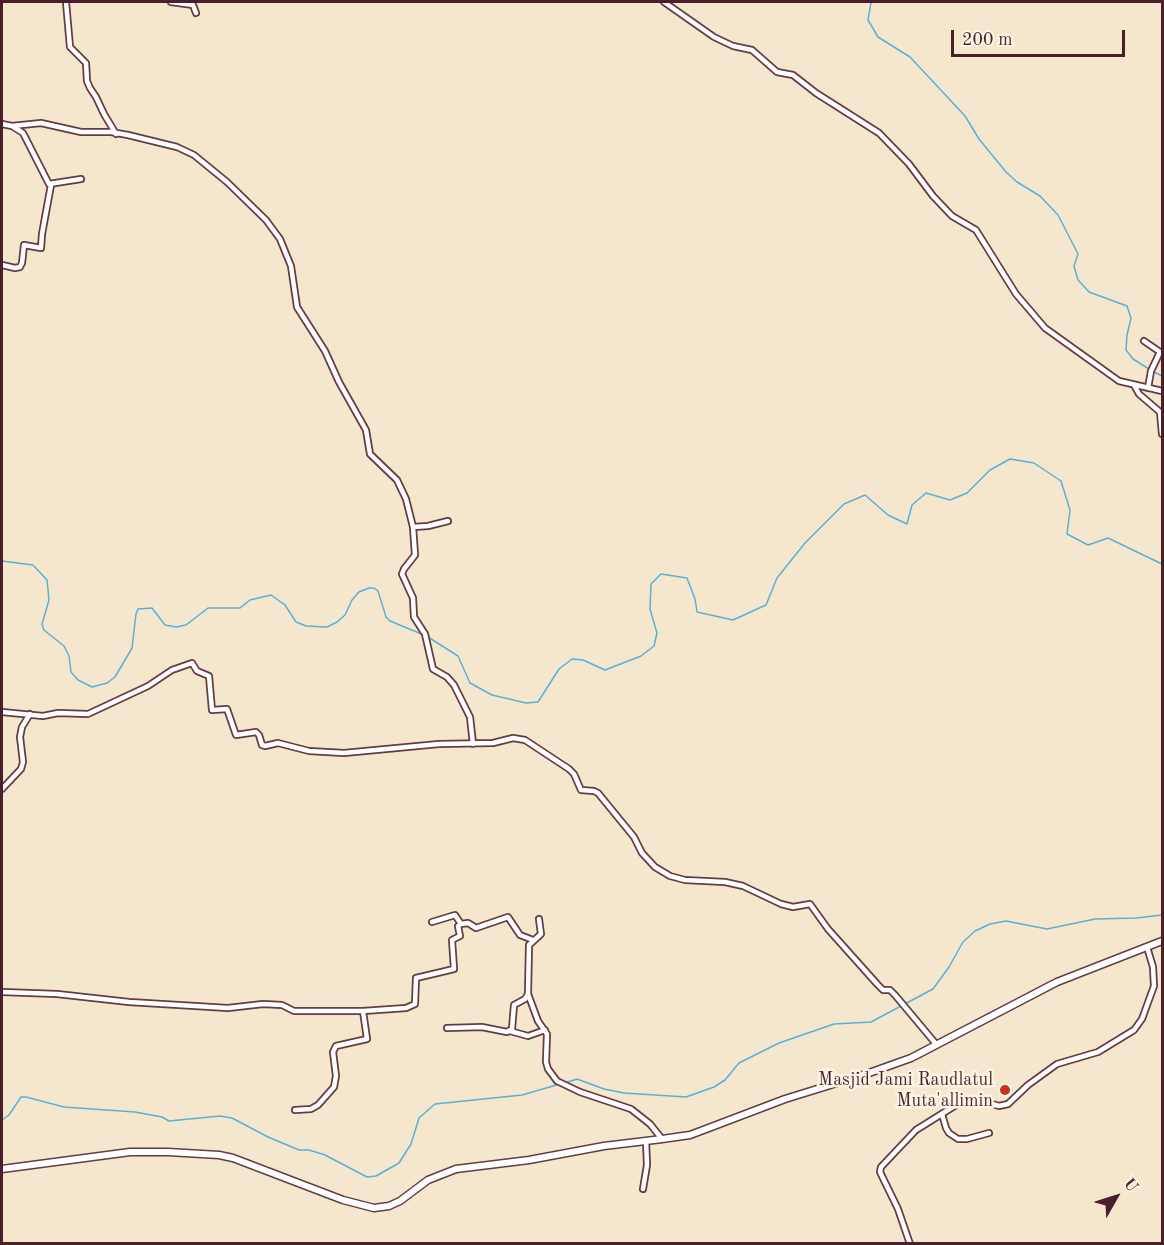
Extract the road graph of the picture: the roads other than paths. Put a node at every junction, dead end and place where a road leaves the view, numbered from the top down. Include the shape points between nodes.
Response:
1 (66, 2) edge
2 (171, 2) edge
3 (664, 2) edge
4 (196, 14) dead end
5 (2, 124) edge
6 (12, 126) junction
7 (116, 134) junction
8 (81, 179) dead end
9 (51, 185) junction
10 (2, 265) edge
11 (1144, 341) dead end
12 (1161, 353) edge
13 (1134, 385) junction
14 (1148, 388) junction
15 (1162, 391) edge
16 (1162, 434) edge
17 (448, 521) dead end
18 (413, 527) junction
19 (2, 712) edge
20 (30, 714) junction
21 (473, 744) junction
22 (2, 789) edge
23 (539, 919) dead end
24 (432, 922) dead end
25 (461, 924) junction
26 (533, 940) junction
27 (1162, 941) edge
28 (1147, 947) junction
29 (2, 992) edge
30 (528, 994) junction
31 (363, 1011) junction
32 (447, 1028) dead end
33 (545, 1030) junction
34 (510, 1031) junction
35 (936, 1044) junction
36 (295, 1110) dead end
37 (942, 1114) junction
38 (988, 1133) dead end
39 (662, 1139) junction
40 (646, 1141) junction
41 (2, 1169) edge
42 (643, 1189) dead end
43 (910, 1244) edge

1 - 7 street via 70,47 86,63 87,81
2 - 4 street via 193,5
3 - 13 street via 714,37 752,50 777,72 793,75 879,133 952,216 976,230 1016,294 1045,328 1113,377
5 - 6 street
6 - 7 street via 41,123 81,132
6 - 9 street via 29,141
7 - 18 street via 157,141 194,156 266,220 280,239 291,266 297,307 366,430 370,454 398,480
8 - 9 street
9 - 10 street via 41,248 24,245 20,267
11 - 12 street
12 - 14 street via 1149,376
13 - 14 street
13 - 16 street via 1160,412
14 - 15 street
17 - 18 street
18 - 21 street via 415,555 402,573 413,598 414,617 425,634 433,669 454,685 466,708
19 - 20 street
20 - 21 street via 88,714 192,663 197,671 209,676 212,710 227,709 236,735 256,732 265,746 278,743 309,751 344,753
20 - 22 street via 20,737 21,768
21 - 35 street via 513,738 545,752 574,774 581,790 598,793 634,837 642,854 670,876 743,886 793,907 810,904 828,930 883,990 895,995
23 - 26 street via 541,934
24 - 25 street via 455,915
25 - 26 street via 476,928 508,917 522,937
25 - 31 street via 460,936 452,942 454,969 416,978 415,1004
26 - 30 street via 529,945
27 - 28 street
28 - 35 street via 1057,982
28 - 37 street via 1154,986 1134,1030 1098,1052 1057,1064 1008,1104 967,1100
29 - 31 street via 228,1008 263,1004 282,1005 294,1011
30 - 33 street
30 - 34 street via 514,1007
31 - 36 street via 368,1039 336,1046 334,1087 318,1105
32 - 34 street
33 - 34 street via 528,1036
33 - 39 street via 546,1062 558,1081 631,1109
35 - 39 street via 883,1069 785,1099 690,1135
37 - 38 street via 949,1133 958,1139
37 - 43 street via 916,1130 880,1169
39 - 40 street
40 - 41 street via 456,1169 429,1180 395,1204 374,1208 219,1155 130,1152
40 - 42 street

